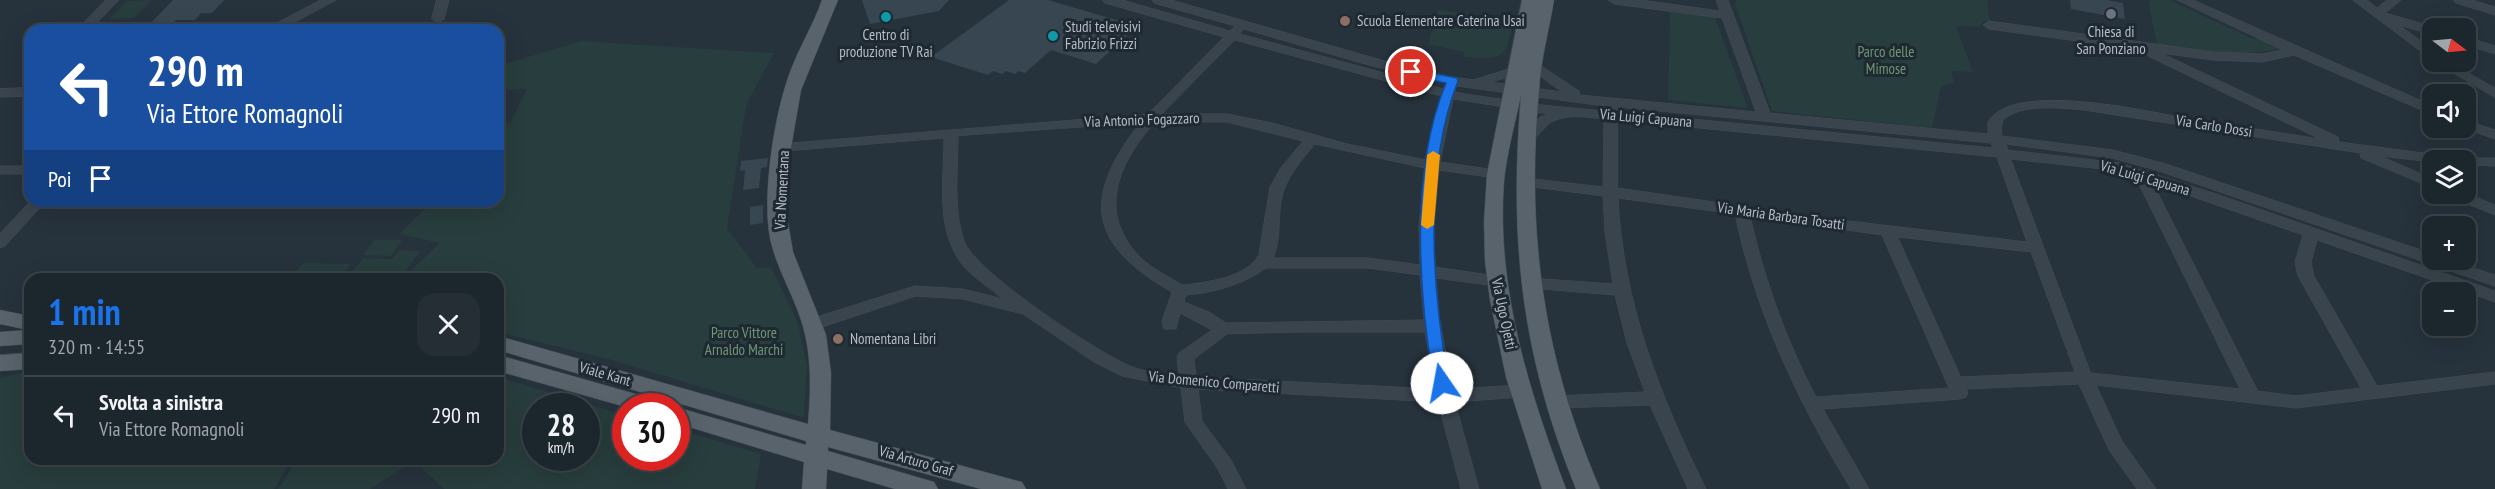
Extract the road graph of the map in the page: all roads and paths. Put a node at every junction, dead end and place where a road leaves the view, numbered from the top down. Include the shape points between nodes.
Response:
1 (113, 0) edge
2 (330, 0) edge
3 (443, 0) edge
4 (830, 0) edge
5 (1158, 0) edge
6 (1530, 0) edge
7 (1546, 0) edge
8 (1614, 0) edge
9 (1722, 0) edge
10 (2183, 0) edge
11 (2359, 0) edge
12 (2395, 0) edge
13 (2460, 0) edge
14 (1116, 1) edge
15 (1173, 4) junction
16 (2495, 11) edge
17 (2378, 13) junction
18 (1162, 15) junction
19 (1726, 15) junction
20 (438, 19) dead end
21 (89, 24) edge
22 (282, 24) edge
23 (1989, 25) dead end
24 (2422, 27) edge
25 (1238, 30) junction
26 (2476, 44) edge
27 (1313, 45) junction
28 (2152, 47) junction
29 (2422, 47) edge
30 (2495, 50) edge
31 (2295, 51) junction
32 (1304, 55) junction
33 (1526, 68) junction
34 (2458, 72) edge
35 (1470, 83) junction
36 (1450, 88) junction
37 (24, 89) edge
38 (0, 93) edge
39 (2495, 93) edge
40 (1465, 98) junction
41 (1584, 106) junction
42 (2422, 106) edge
43 (1611, 108) junction
44 (1568, 111) junction
45 (1519, 114) junction
46 (1764, 116) junction
47 (1150, 118) junction
48 (2476, 128) edge
49 (951, 132) junction
50 (2495, 135) edge
51 (1312, 140) junction
52 (2000, 146) junction
53 (784, 147) junction
54 (2350, 148) junction
55 (2422, 156) edge
56 (2476, 161) edge
57 (2495, 162) edge
58 (1431, 165) junction
59 (0, 170) edge
60 (24, 170) edge
61 (1496, 174) junction
62 (2142, 175) junction
63 (2422, 179) edge
64 (1525, 182) junction
65 (2202, 188) junction
66 (1611, 192) junction
67 (2476, 202) edge
68 (33, 207) edge
69 (2495, 210) edge
70 (1742, 212) junction
71 (1888, 231) junction
72 (2311, 232) junction
73 (0, 243) edge
74 (2038, 248) junction
75 (2422, 256) edge
76 (1263, 263) junction
77 (2464, 270) edge
78 (1428, 273) junction
79 (1496, 280) junction
80 (2495, 281) edge
81 (1529, 283) junction
82 (1621, 290) junction
83 (2495, 297) edge
84 (1178, 298) junction
85 (1026, 309) junction
86 (0, 317) edge
87 (24, 322) edge
88 (813, 324) junction
89 (1170, 325) dead end
90 (1431, 326) junction
91 (1222, 329) junction
92 (24, 337) edge
93 (0, 339) edge
94 (504, 345) edge
95 (24, 352) edge
96 (0, 353) edge
97 (24, 361) edge
98 (0, 363) edge
99 (504, 365) edge
100 (2084, 378) junction
101 (2495, 378) edge
102 (1190, 383) junction
103 (1957, 388) junction
104 (1521, 391) junction
105 (2372, 393) junction
106 (612, 395) edge
107 (1445, 396) junction
108 (1656, 398) junction
109 (2253, 398) junction
110 (1556, 402) junction
111 (1810, 404) junction
112 (690, 419) edge
113 (817, 433) junction
114 (815, 456) junction
115 (912, 460) junction
116 (895, 480) junction
117 (814, 489) edge
118 (926, 489) edge
119 (1014, 489) edge
120 (1237, 489) edge
121 (1470, 489) edge
122 (1554, 489) edge
123 (1588, 489) edge
124 (1697, 489) edge
125 (1860, 489) edge
126 (2147, 489) edge

1 - 21 street
2 - 22 street
3 - 20 street
4 - 53 main road, Via Nomentana via 796,78
5 - 15 street
6 - 33 main road
7 - 33 main road
8 - 19 street
9 - 19 street
10 - 31 street
11 - 17 street
12 - 17 street
13 - 16 street
14 - 18 street
15 - 18 street
15 - 25 street
17 - 24 street
17 - 29 street
18 - 25 street
19 - 46 street
23 - 28 street
25 - 27 street
25 - 32 street
25 - 47 street
26 - 30 street
27 - 32 street
27 - 36 street via 1411,72
28 - 31 street via 2239,58
28 - 54 street via 2150,52 2191,73
31 - 42 street
32 - 36 street
33 - 35 street
33 - 41 street via 1559,86
33 - 45 main road
34 - 39 street
35 - 36 street
35 - 45 street
36 - 40 street
36 - 58 street
37 - 38 street
40 - 45 street
40 - 45 street via 1498,117
41 - 43 street, Via Luigi Capuana
41 - 44 street
41 - 45 street
43 - 46 street, Via Luigi Capuana
43 - 52 street, Via Luigi Capuana
43 - 66 street
44 - 45 street
44 - 45 street via 1545,120
45 - 61 main road, Via Ugo Ojetti
45 - 64 main road, Via Ugo Ojetti
46 - 52 street, Via Luigi Capuana
47 - 49 street, Via Antonio Fogazzaro
47 - 51 street, Via Antonio Fogazzaro via 1227,118
47 - 84 street via 1130,142 1113,175 1108,217 1133,259
48 - 50 street
49 - 53 street, Via Antonio Fogazzaro
49 - 85 street, Via Domenico Comparetti via 950,213 957,243 975,268
51 - 58 street, Via Antonio Fogazzaro
51 - 76 street via 1276,190 1272,239
52 - 54 street, Via Carlo Dossi via 1995,120 2008,110 2025,106 2077,106
52 - 62 street, Via Luigi Capuana
52 - 65 street, Via Luigi Capuana via 2113,154
52 - 74 street
53 - 88 main road, Via Nomentana via 778,209 780,240
54 - 55 street, Via Carlo Dossi
54 - 63 street
56 - 57 street
58 - 61 street, Via Antonio Fogazzaro
58 - 78 street
59 - 60 street
61 - 79 main road, Via Ugo Ojetti
62 - 65 street, Via Luigi Capuana
62 - 109 street
64 - 66 street, Via Maria Barbara Tosatti
64 - 81 main road, Via Ugo Ojetti
65 - 72 street, Via Luigi Capuana
65 - 75 street, Via Luigi Capuana
66 - 70 street, Via Maria Barbara Tosatti
66 - 82 street
67 - 69 street
68 - 73 street
70 - 71 street, Via Maria Barbara Tosatti
70 - 111 street via 1762,292
71 - 74 street, Via Maria Barbara Tosatti
71 - 103 street
72 - 83 street, Via Luigi Capuana
72 - 105 street via 2303,262 2306,276
74 - 100 street
76 - 78 street via 1368,263
76 - 84 street via 1226,283
77 - 80 street, Via Luigi Capuana
78 - 79 street
78 - 90 street
79 - 104 main road, Via Ugo Ojetti
81 - 82 street
81 - 110 main road, Via Ugo Ojetti
82 - 108 street
84 - 89 street
84 - 91 street
85 - 88 street via 963,294 915,291
85 - 102 street, Via Domenico Comparetti via 1128,372
86 - 87 main road
88 - 113 main road, Via Nomentana via 819,365
90 - 91 street
90 - 107 street
91 - 102 street via 1210,341 1181,354
92 - 93 main road
94 - 113 main road, Viale Kant
95 - 96 main road
97 - 98 main road
99 - 106 main road, Viale Kant
100 - 103 street
100 - 109 street
100 - 126 street via 2105,428
101 - 105 street
102 - 107 street, Via Domenico Comparetti
102 - 120 street via 1194,422
103 - 111 street
104 - 107 street, Via Domenico Comparetti
104 - 122 main road, Via Ugo Ojetti
105 - 109 street via 2296,402
107 - 121 street
108 - 110 street
108 - 124 street
110 - 123 main road, Via Ugo Ojetti
111 - 125 street
112 - 114 main road
113 - 114 main road, Via Nomentana
113 - 115 main road, Via Arturo Graf
114 - 116 main road, Via Arturo Graf
114 - 117 main road, Via Nomentana
115 - 116 street
115 - 119 main road, Via Arturo Graf
116 - 118 main road, Via Arturo Graf

